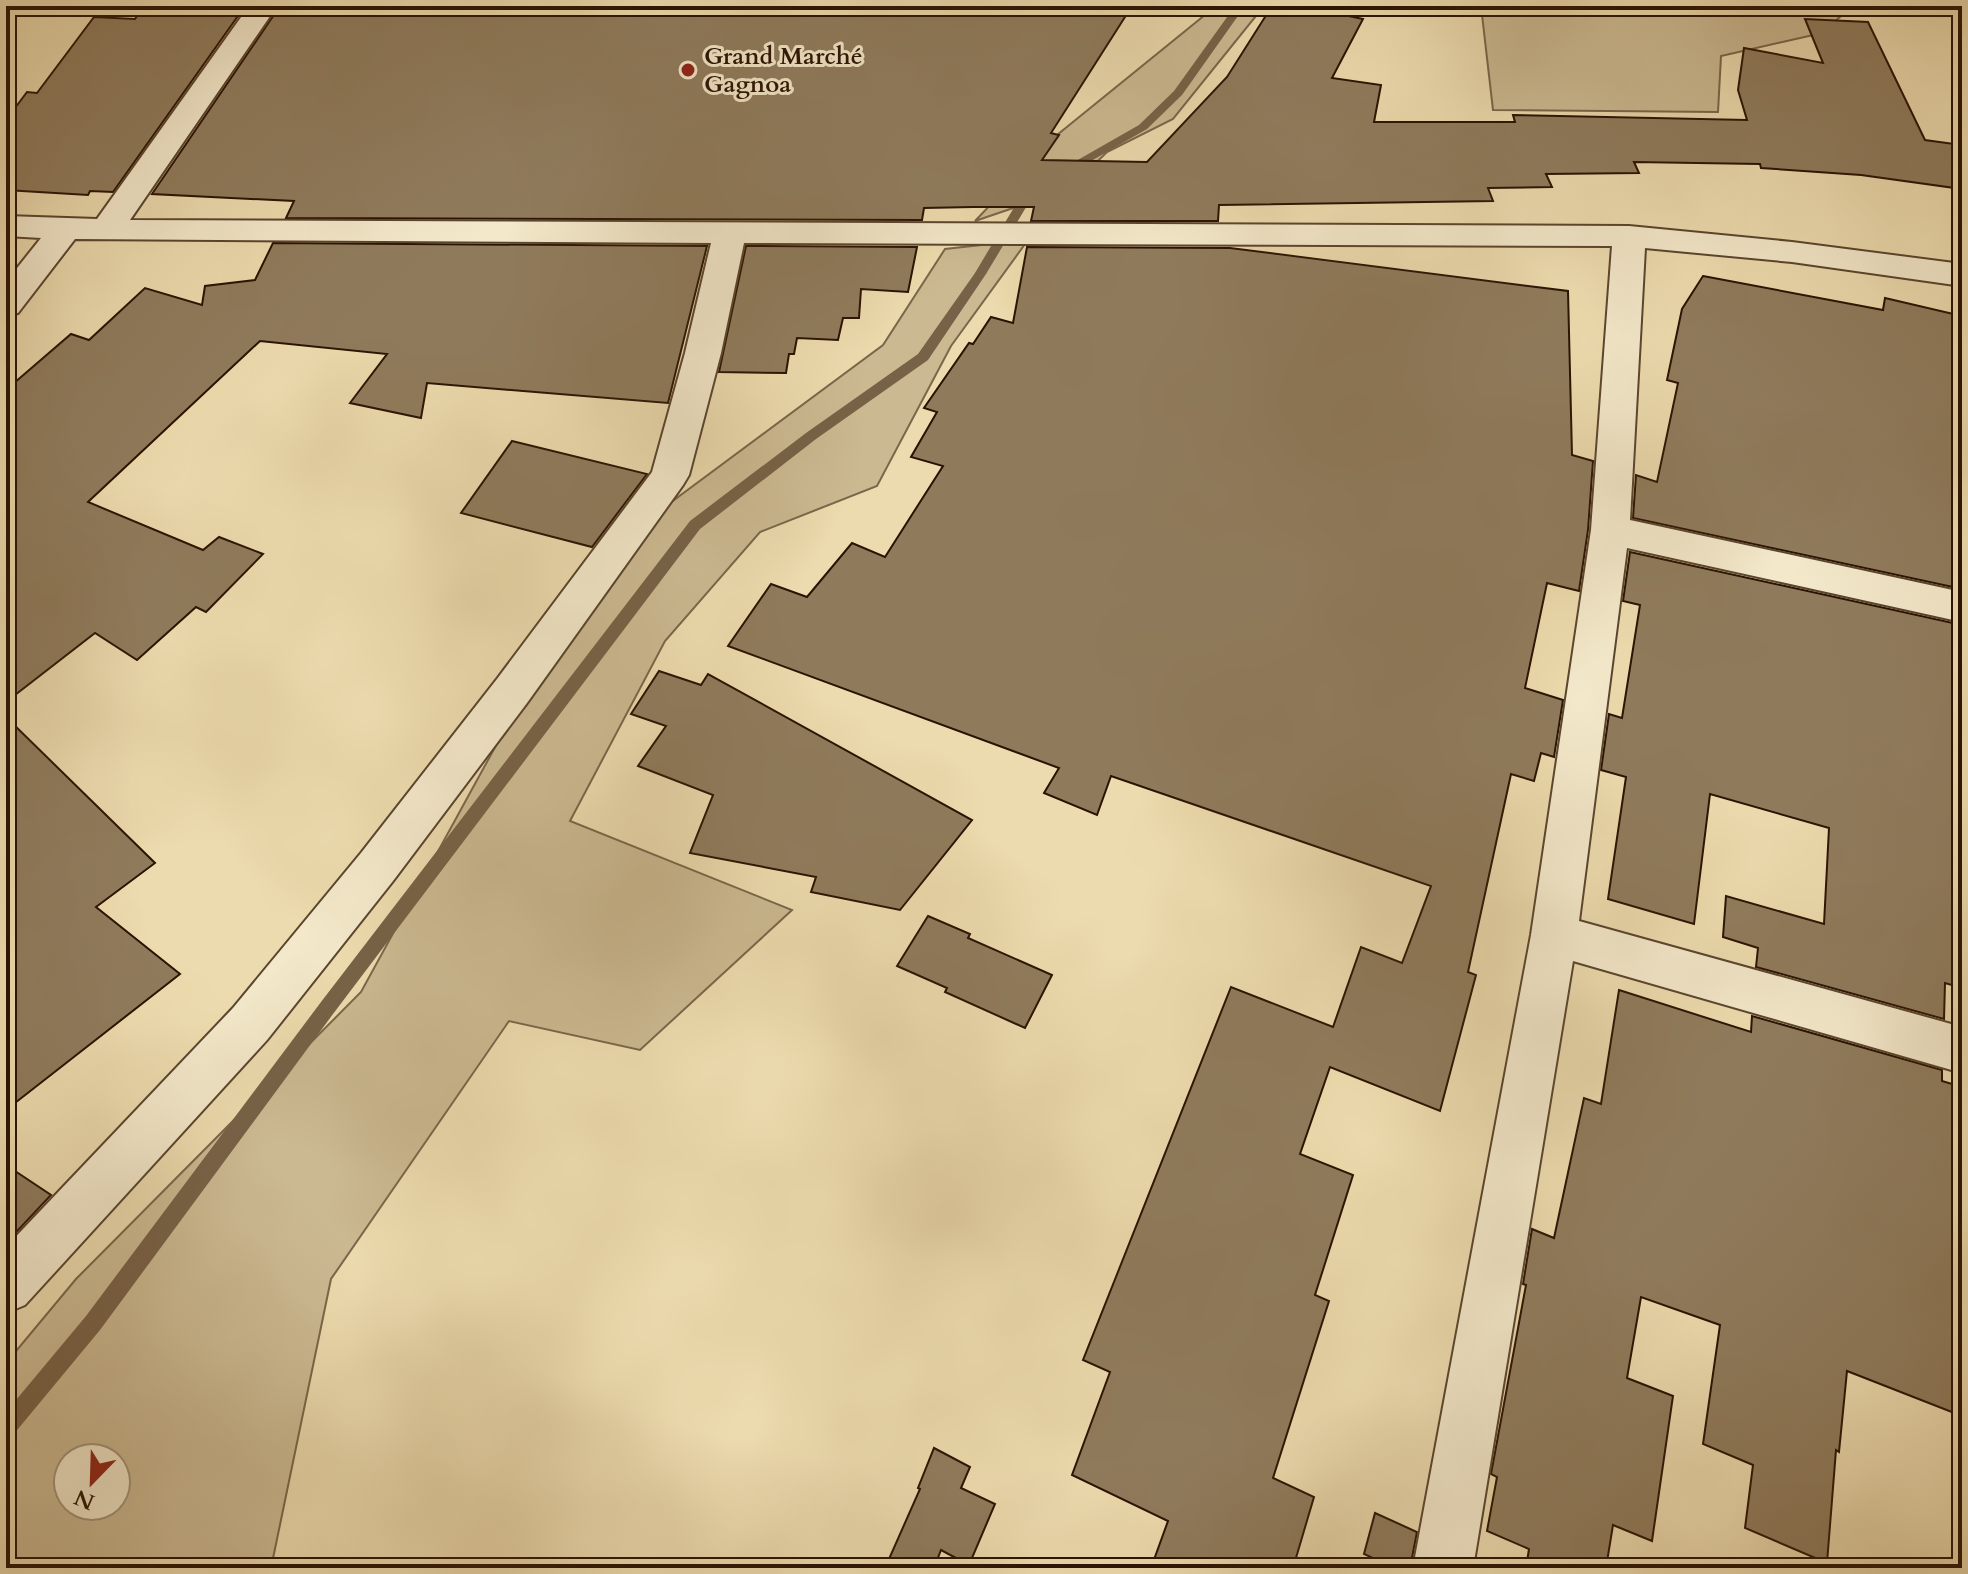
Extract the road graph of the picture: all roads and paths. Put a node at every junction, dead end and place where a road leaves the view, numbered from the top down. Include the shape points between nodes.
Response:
1 (263, 6) edge
2 (6, 226) edge
3 (66, 228) junction
4 (106, 230) junction
5 (730, 231) junction
6 (1629, 236) junction
7 (1962, 275) edge
8 (6, 305) edge
9 (1610, 530) junction
10 (1962, 607) edge
11 (1554, 935) junction
12 (1962, 1050) edge
13 (6, 1286) edge
14 (1443, 1568) edge

1 - 4 street
2 - 3 street
3 - 4 street
3 - 8 street
4 - 5 street
5 - 6 street
5 - 13 street via 670,475 512,691 296,968 202,1078
6 - 7 street
6 - 9 street
9 - 10 street
9 - 11 street
11 - 12 street
11 - 14 street

